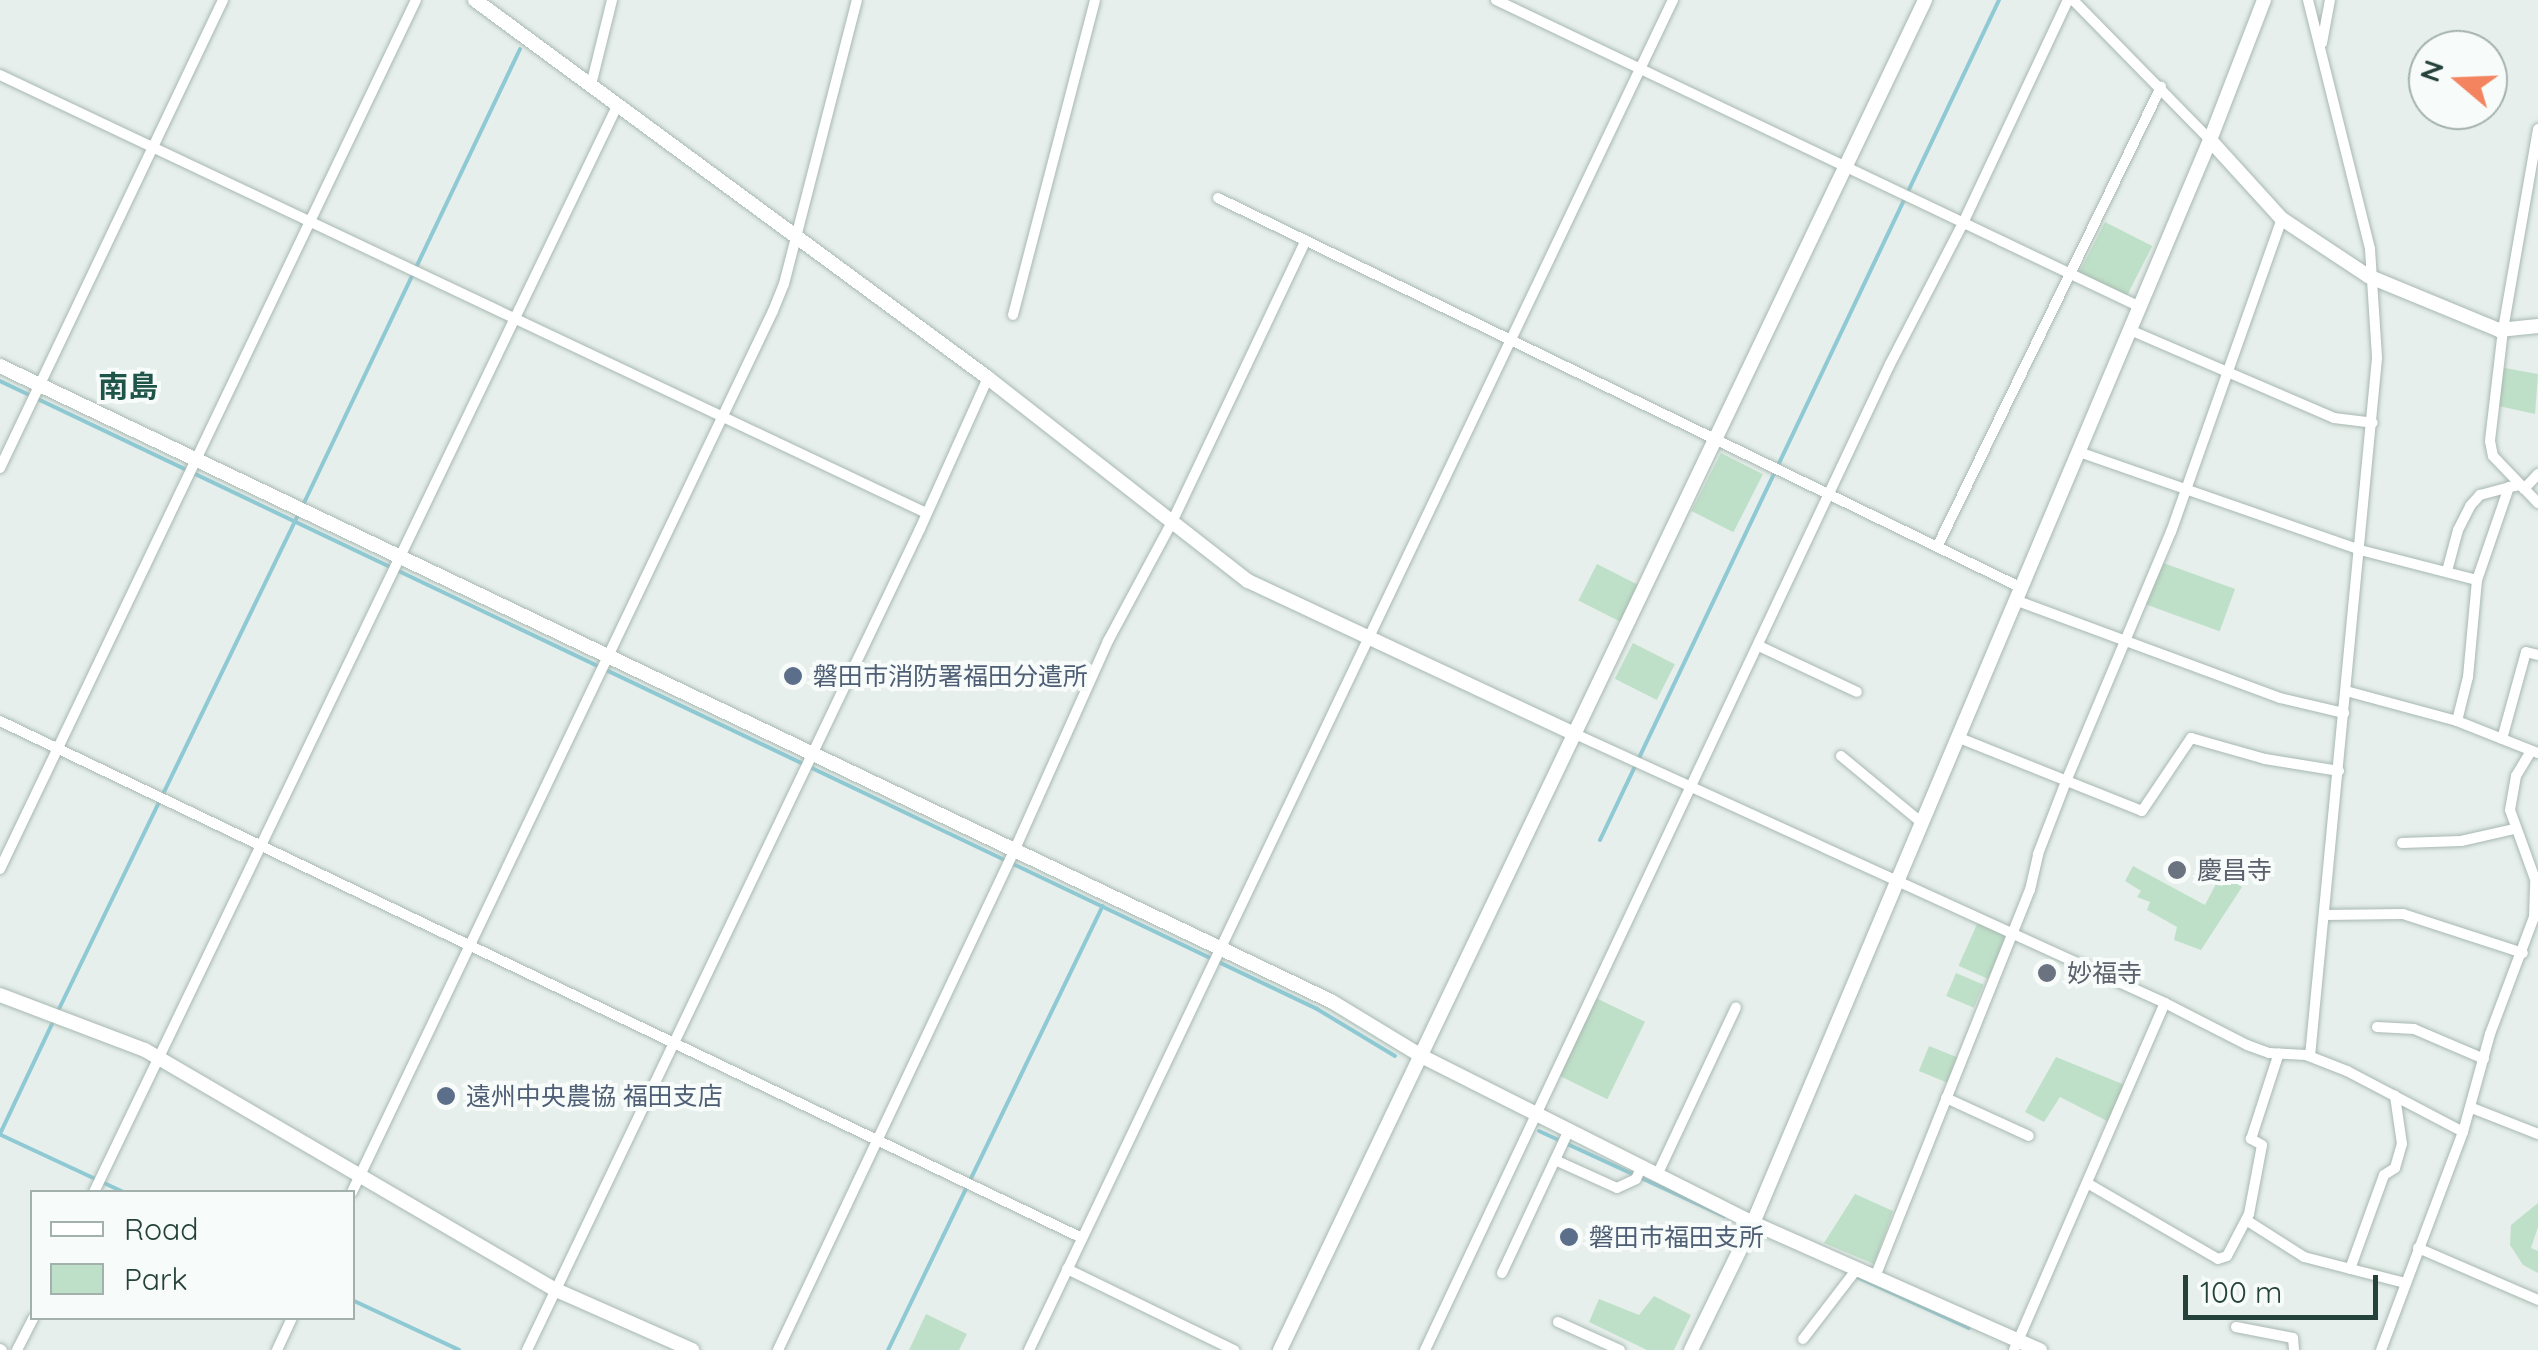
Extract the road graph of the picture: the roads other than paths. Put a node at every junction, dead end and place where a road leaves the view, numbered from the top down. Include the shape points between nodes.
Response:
1 (223, 0) edge
2 (416, 0) edge
3 (475, 0) edge
4 (612, 0) edge
5 (856, 0) edge
6 (1094, 0) edge
7 (1496, 0) edge
8 (1673, 0) edge
9 (1925, 0) edge
10 (2070, 0) edge
11 (2264, 0) edge
12 (2308, 0) edge
13 (2330, 0) edge
14 (2320, 48) junction
15 (1640, 69) junction
16 (0, 75) edge
17 (591, 85) junction
18 (2161, 87) junction
19 (618, 104) junction
20 (2538, 129) edge
21 (2210, 140) junction
22 (152, 148) junction
23 (1845, 166) junction
24 (1218, 198) dead end
25 (2282, 219) junction
26 (307, 222) junction
27 (1963, 223) junction
28 (796, 238) junction
29 (1306, 240) junction
30 (2071, 274) junction
31 (2374, 280) junction
32 (2140, 307) junction
33 (1013, 315) dead end
34 (515, 321) junction
35 (2538, 326) edge
36 (2130, 330) junction
37 (2503, 330) junction
38 (1508, 340) junction
39 (0, 366) edge
40 (2228, 373) junction
41 (988, 378) junction
42 (40, 385) junction
43 (720, 419) junction
44 (2373, 423) junction
45 (1715, 440) junction
46 (2079, 452) junction
47 (196, 460) junction
48 (0, 468) edge
49 (2538, 474) edge
50 (2518, 487) junction
51 (2187, 489) junction
52 (1830, 496) junction
53 (2538, 504) edge
54 (926, 513) junction
55 (1172, 522) junction
56 (1936, 547) junction
57 (2360, 550) junction
58 (403, 558) junction
59 (2447, 571) junction
60 (2476, 580) junction
61 (2018, 594) junction
62 (1368, 638) junction
63 (2126, 643) junction
64 (1759, 646) junction
65 (2538, 655) edge
66 (607, 656) junction
67 (2346, 691) junction
68 (1857, 692) dead end
69 (2344, 713) junction
70 (0, 721) edge
71 (2457, 721) junction
72 (1573, 732) junction
73 (1957, 737) junction
74 (2502, 739) junction
75 (56, 748) junction
76 (810, 751) junction
77 (2534, 752) edge
78 (1842, 756) dead end
79 (2339, 771) junction
80 (2067, 779) junction
81 (1693, 787) junction
82 (1922, 823) junction
83 (2514, 829) junction
84 (2402, 843) dead end
85 (264, 847) junction
86 (1015, 850) junction
87 (0, 869) edge
88 (2535, 869) edge
89 (1898, 880) junction
90 (2324, 916) junction
91 (2013, 933) junction
92 (468, 944) junction
93 (1219, 948) junction
94 (2523, 954) junction
95 (0, 995) edge
96 (2166, 1003) junction
97 (1736, 1007) dead end
98 (2377, 1027) dead end
99 (673, 1044) junction
100 (2279, 1053) junction
101 (2310, 1056) junction
102 (1423, 1057) junction
103 (160, 1059) junction
104 (2484, 1059) junction
105 (2395, 1096) junction
106 (1946, 1098) junction
107 (2472, 1108) junction
108 (1536, 1114) junction
109 (1569, 1130) junction
110 (2463, 1132) junction
111 (2538, 1134) edge
112 (2029, 1136) dead end
113 (877, 1141) junction
114 (1554, 1160) junction
115 (1640, 1172) junction
116 (1658, 1173) junction
117 (359, 1178) junction
118 (2086, 1184) junction
119 (95, 1190) edge
120 (353, 1190) edge
121 (2246, 1220) junction
122 (1754, 1223) junction
123 (1082, 1238) junction
124 (2418, 1248) junction
125 (1067, 1269) junction
126 (1857, 1269) junction
127 (2350, 1269) junction
128 (1502, 1273) dead end
129 (1876, 1277) junction
130 (2405, 1283) junction
131 (556, 1290) junction
132 (2538, 1300) edge
133 (32, 1320) edge
134 (291, 1320) edge
135 (1558, 1322) dead end
136 (2236, 1327) dead end
137 (1803, 1339) dead end
138 (2016, 1345) edge
139 (17, 1350) edge
140 (276, 1350) edge
141 (527, 1350) edge
142 (692, 1350) edge
143 (778, 1350) edge
144 (1030, 1350) edge
145 (1234, 1350) edge
146 (1280, 1350) edge
147 (1425, 1350) edge
148 (1620, 1350) edge
149 (1691, 1350) edge
150 (2040, 1350) edge
151 (2294, 1350) edge
152 (2381, 1350) edge

1 - 22 street
2 - 26 street
3 - 17 street
4 - 17 street
5 - 28 street
6 - 33 street
7 - 15 street
8 - 15 street
9 - 23 street
10 - 18 street
10 - 27 street
11 - 21 street
12 - 14 street
13 - 14 street
14 - 31 street
15 - 23 street
15 - 38 street
16 - 22 street
17 - 19 street
18 - 21 street
18 - 30 street
19 - 28 street
19 - 34 street
20 - 37 street
21 - 25 street
21 - 32 street
22 - 26 street
22 - 42 street
23 - 27 street
23 - 45 street
24 - 29 street
25 - 31 street
25 - 40 street
26 - 34 street
26 - 47 street
27 - 30 street
27 - 52 street
28 - 41 street
28 - 43 street via 773,312
29 - 38 street
29 - 55 street
30 - 32 street
30 - 56 street
31 - 37 street
31 - 44 street
32 - 36 street
34 - 43 street
34 - 58 street
35 - 37 street
36 - 40 street
36 - 46 street
37 - 50 street via 2490,441 2493,456
38 - 45 street
38 - 62 street
39 - 42 street
40 - 44 street via 2334,418
40 - 51 street
41 - 54 street
41 - 55 street
42 - 47 street
42 - 48 street
43 - 54 street
43 - 66 street
44 - 57 street
45 - 52 street
45 - 72 street
46 - 51 street
46 - 61 street
47 - 58 street
47 - 75 street
49 - 50 street
50 - 53 street
50 - 59 street via 2480,495 2470,506
50 - 60 street
51 - 57 street
51 - 63 street
52 - 56 street
52 - 64 street
54 - 76 street
55 - 62 street via 1248,582
55 - 86 street via 1108,641
56 - 61 street
57 - 59 street
57 - 67 street
58 - 66 street
58 - 85 street
59 - 60 street
60 - 71 street via 2468,677
61 - 63 street
61 - 73 street
62 - 72 street
62 - 93 street
63 - 69 street via 2280,698
63 - 80 street
64 - 68 street
64 - 81 street
65 - 74 street via 2526,652
66 - 76 street
66 - 92 street
67 - 69 street
67 - 71 street
69 - 79 street
70 - 75 street
71 - 74 street
72 - 81 street
72 - 102 street
73 - 80 street
73 - 82 street
74 - 77 street
75 - 85 street
75 - 87 street
76 - 86 street
76 - 99 street
77 - 83 street via 2510,795
78 - 82 street
79 - 80 street via 2192,738 2142,811
79 - 90 street
80 - 91 street
81 - 89 street
81 - 108 street
82 - 89 street
83 - 84 street via 2461,841
83 - 88 street
85 - 92 street
85 - 103 street
86 - 93 street
86 - 113 street
88 - 94 street via 2534,918
89 - 91 street
89 - 122 street
90 - 94 street via 2403,914
90 - 101 street
91 - 96 street
91 - 106 street
92 - 99 street
92 - 117 street
93 - 102 street via 1331,1001
93 - 123 street
94 - 104 street
95 - 103 street
96 - 100 street via 2247,1045
96 - 118 street
97 - 116 street
98 - 104 street via 2414,1029
99 - 113 street
99 - 131 street
100 - 101 street
100 - 121 street via 2251,1138 2262,1146
101 - 105 street
102 - 108 street
102 - 146 street
103 - 117 street
103 - 119 street
104 - 107 street
105 - 110 street
105 - 127 street via 2402,1144 2394,1168 2384,1174
106 - 112 street
106 - 129 street
107 - 110 street
107 - 111 street
108 - 109 street
108 - 147 street
109 - 114 street
109 - 115 street
110 - 124 street
113 - 123 street
113 - 143 street
114 - 115 street via 1617,1188
114 - 128 street
115 - 116 street
116 - 122 street
117 - 120 street
117 - 131 street
118 - 121 street via 2218,1259 2227,1256
118 - 138 street
121 - 127 street via 2304,1257
122 - 126 street
122 - 149 street
123 - 125 street
124 - 130 street
124 - 132 street
125 - 144 street
125 - 145 street
126 - 129 street
126 - 137 street
127 - 130 street
129 - 138 street
130 - 152 street
131 - 141 street
131 - 142 street
133 - 139 street
134 - 140 street
135 - 148 street
136 - 151 street via 2293,1338
138 - 150 street

